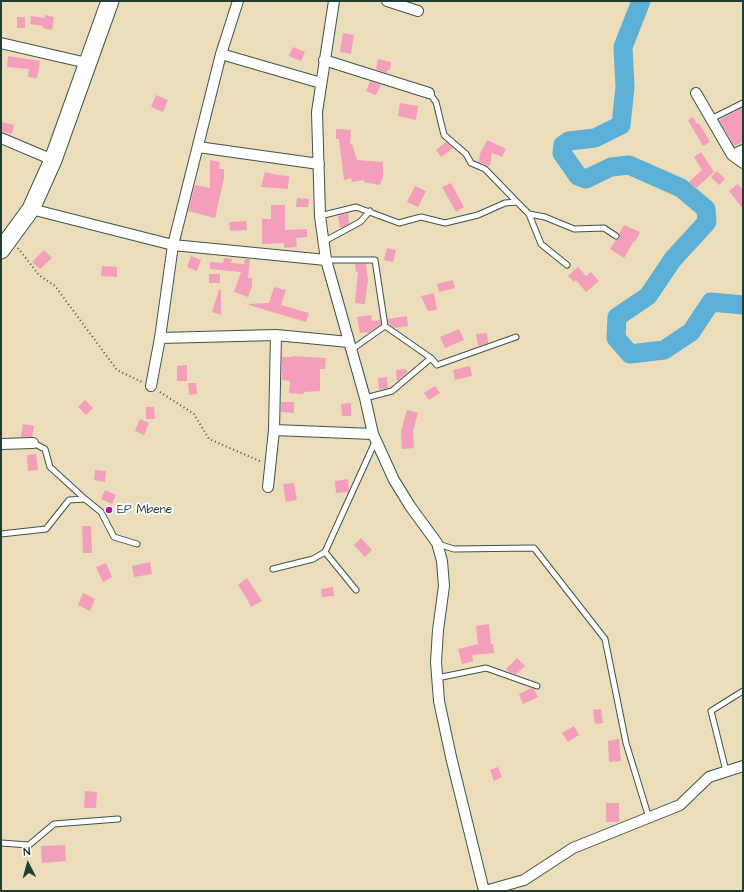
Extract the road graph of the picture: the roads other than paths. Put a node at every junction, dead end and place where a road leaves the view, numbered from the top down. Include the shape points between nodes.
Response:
1 (110, 1) edge
2 (238, 1) edge
3 (334, 1) edge
4 (387, 1) edge
5 (418, 11) dead end
6 (1, 43) edge
7 (221, 54) junction
8 (324, 60) junction
9 (87, 63) junction
10 (321, 83) junction
11 (429, 93) joint
12 (696, 93) dead end
13 (743, 103) edge
14 (711, 119) junction
15 (1, 138) edge
16 (198, 147) junction
17 (743, 150) edge
18 (732, 155) junction
19 (53, 160) junction
20 (743, 163) edge
21 (319, 164) junction
22 (517, 202) junction
23 (31, 209) junction
24 (370, 212) junction
25 (529, 214) junction
26 (320, 216) junction
27 (616, 236) dead end
28 (4, 240) edge
29 (323, 242) junction
30 (173, 245) junction
31 (326, 260) junction
32 (567, 265) dead end
33 (385, 326) junction
34 (276, 335) junction
35 (160, 338) junction
36 (516, 338) dead end
37 (350, 346) junction
38 (431, 358) junction
39 (151, 386) road end
40 (365, 398) junction
41 (274, 430) junction
42 (374, 438) junction
43 (33, 443) joint
44 (1, 444) edge
45 (268, 487) dead end
46 (85, 499) junction
47 (1, 534) edge
48 (437, 543) junction
49 (137, 544) dead end
50 (324, 552) junction
51 (273, 569) dead end
52 (356, 590) dead end
53 (437, 678) junction
54 (537, 686) dead end
55 (743, 691) edge
56 (743, 766) edge
57 (726, 771) junction
58 (649, 818) junction
59 (118, 819) dead end
60 (1, 843) edge
61 (484, 891) edge

1 - 9 highway
2 - 7 street
3 - 8 street
4 - 5 street
6 - 9 street
7 - 10 street
7 - 16 street
8 - 10 street
8 - 11 street
9 - 19 highway
10 - 21 street via 317,112
11 - 22 lane via 436,102 444,136 466,154 471,163 485,170
12 - 14 street
13 - 14 lane
14 - 18 street
15 - 19 street
16 - 21 street
16 - 30 street
17 - 18 street
18 - 20 street
19 - 23 highway
21 - 26 street
22 - 24 lane via 505,203 478,215 445,223 421,217 399,222
22 - 25 lane
23 - 28 highway
23 - 30 street
24 - 26 lane via 356,207
24 - 29 lane via 360,222
25 - 27 lane via 574,228 604,228
25 - 32 lane via 542,244
26 - 29 street
29 - 31 street
30 - 31 street
30 - 35 street
31 - 33 lane via 375,260
31 - 37 street
33 - 37 lane
33 - 38 lane
34 - 35 street
34 - 37 street
34 - 41 street
35 - 39 street
36 - 38 lane via 437,365
37 - 40 street
38 - 40 lane via 392,391
40 - 42 street
41 - 42 street
41 - 45 street
42 - 48 street via 394,480
42 - 50 lane
43 - 44 street
43 - 46 lane via 45,449 50,467
46 - 47 lane via 69,500 46,528
46 - 49 lane via 102,512 114,537
48 - 53 street via 442,561 444,586 438,630
48 - 58 lane via 454,549 534,548 605,639 626,743
50 - 51 lane via 313,559
50 - 52 lane
53 - 54 lane via 486,668
53 - 61 street via 438,702
55 - 57 lane via 711,711
56 - 57 street
57 - 58 street via 709,777 680,805
58 - 61 street via 573,848 524,880
59 - 60 lane via 54,824 29,845

